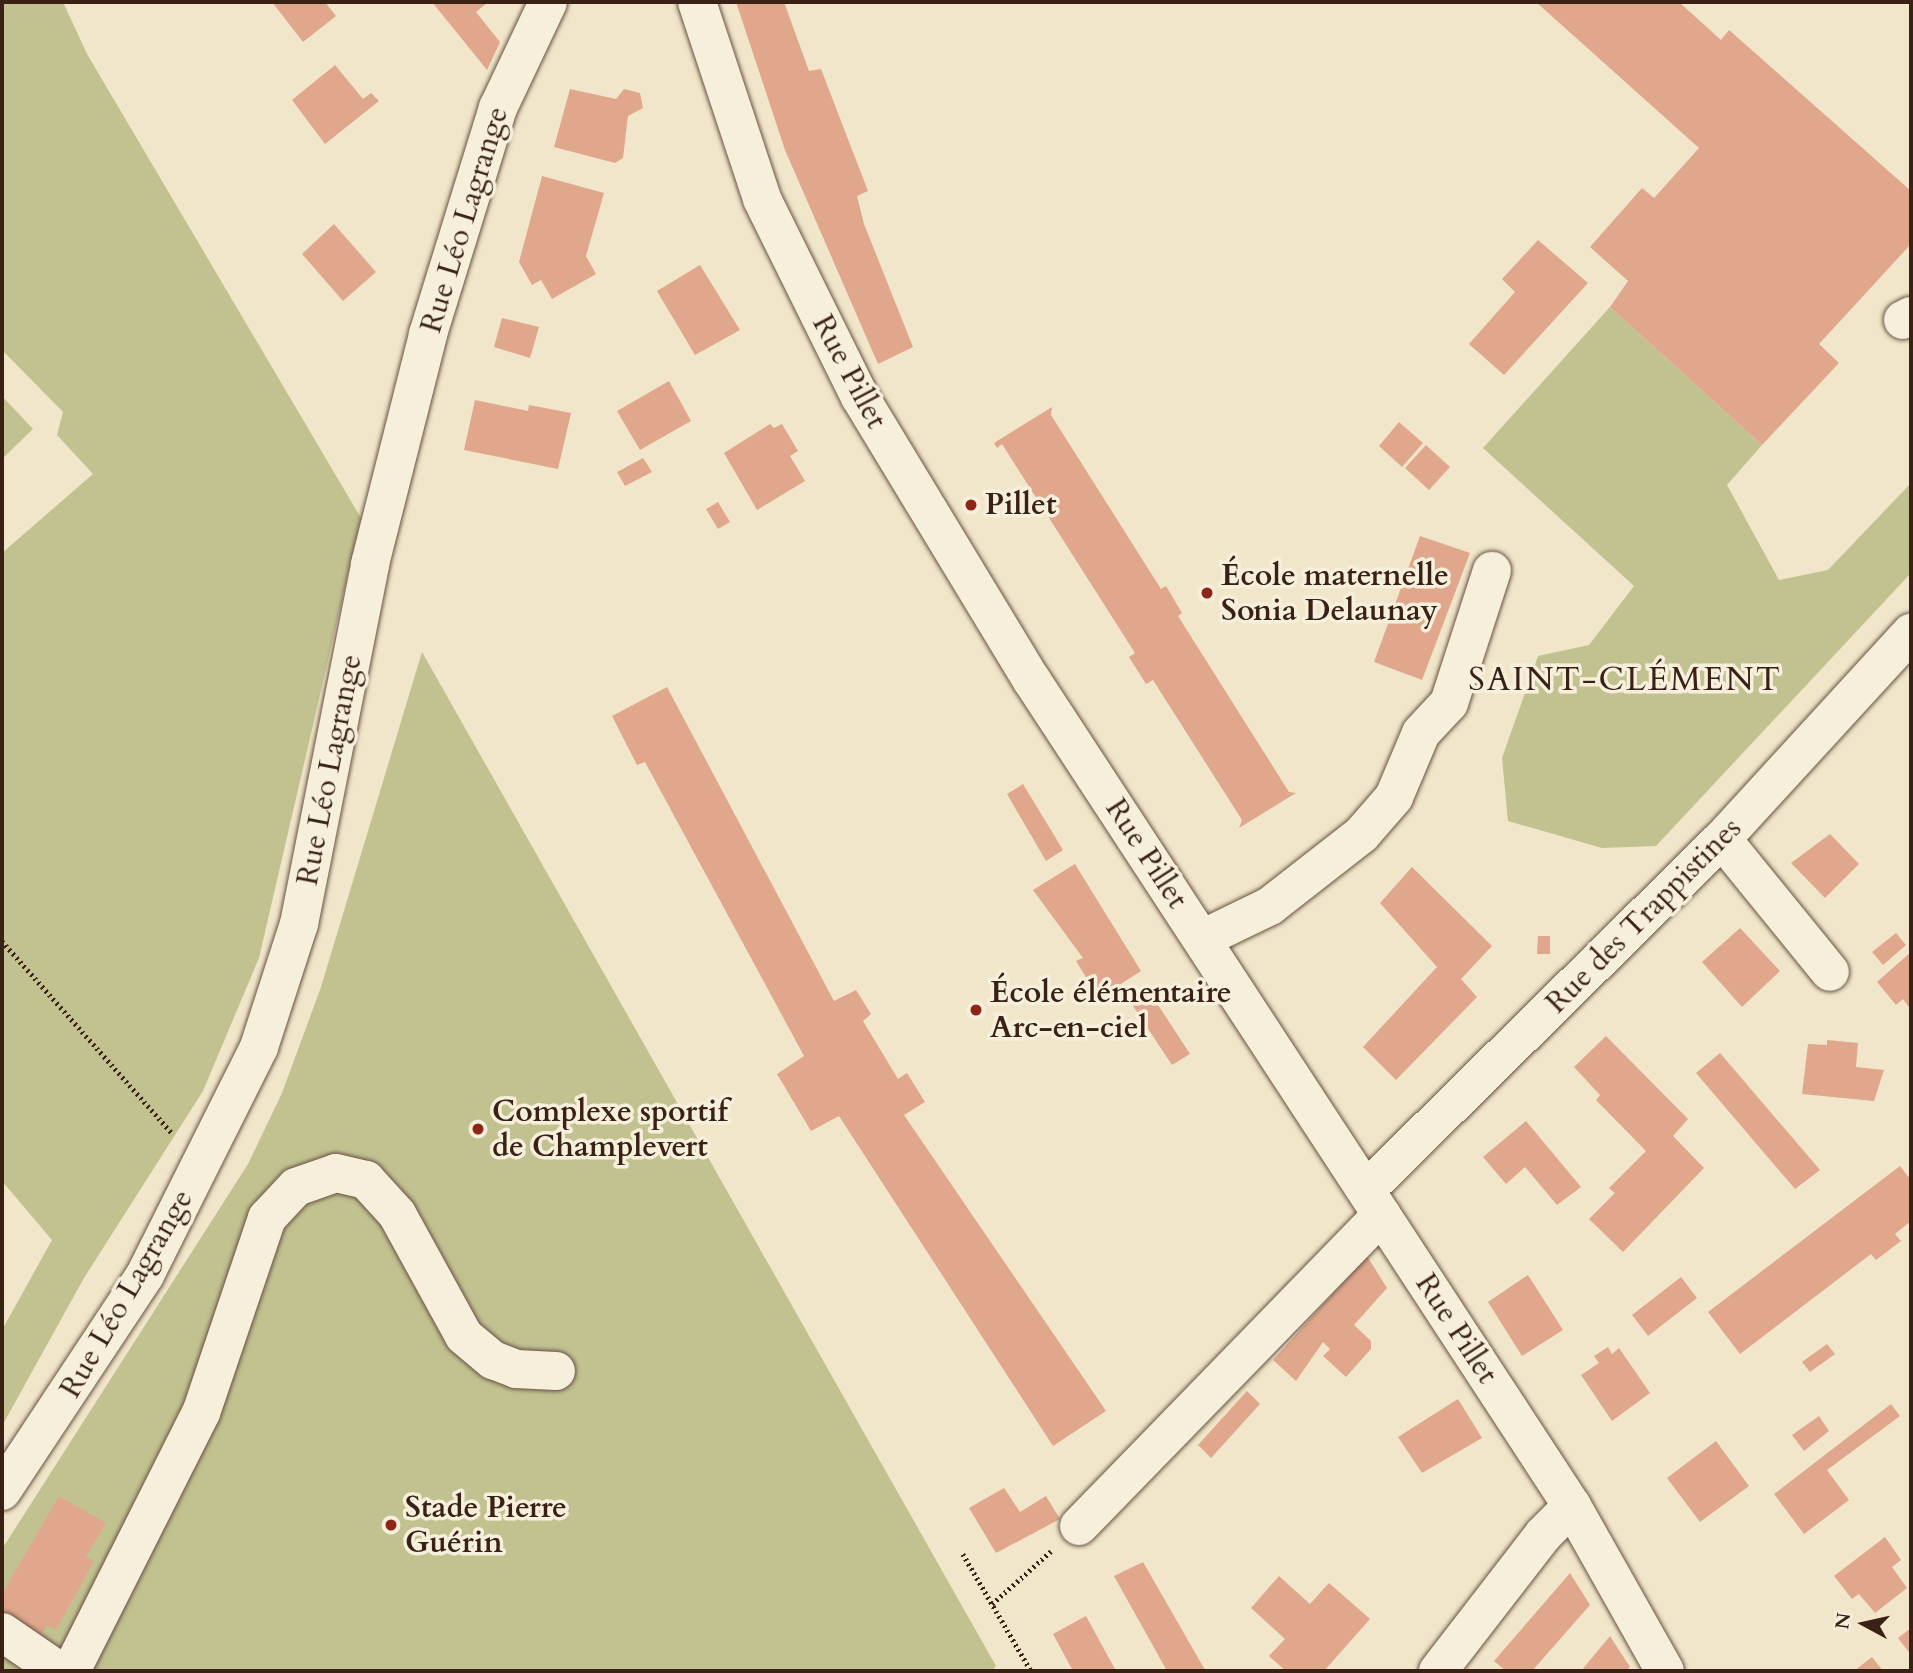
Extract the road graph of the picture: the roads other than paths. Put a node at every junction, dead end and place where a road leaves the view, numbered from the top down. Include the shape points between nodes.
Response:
1 (548, 2) edge
2 (697, 2) edge
3 (1492, 571) dead end
4 (1911, 633) edge
5 (1722, 839) junction
6 (1202, 939) junction
7 (1830, 972) dead end
8 (1374, 1202) junction
9 (556, 1371) dead end
10 (2, 1492) edge
11 (1572, 1506) junction
12 (1079, 1526) road end
13 (2, 1632) edge
14 (59, 1671) edge
15 (71, 1671) edge
16 (1438, 1671) edge
17 (1665, 1671) edge

1 - 10 street, Rue Léo Lagrange via 498,108 428,334 370,564 292,949 259,1047 145,1275
2 - 6 street, Rue Pillet via 762,199 860,397 1031,679
3 - 6 street via 1449,703 1421,733 1394,797 1362,834 1270,906
4 - 5 street, Rue des Trappistines
5 - 7 street
5 - 8 street, Rue des Trappistines
6 - 8 street, Rue Pillet
8 - 11 street, Rue Pillet
8 - 12 street, Rue des Trappistines
9 - 15 street via 492,1360 464,1336 397,1214 366,1180 336,1173 296,1187 267,1218 201,1413
11 - 16 street via 1543,1535
11 - 17 street, Rue Pillet
13 - 14 street

